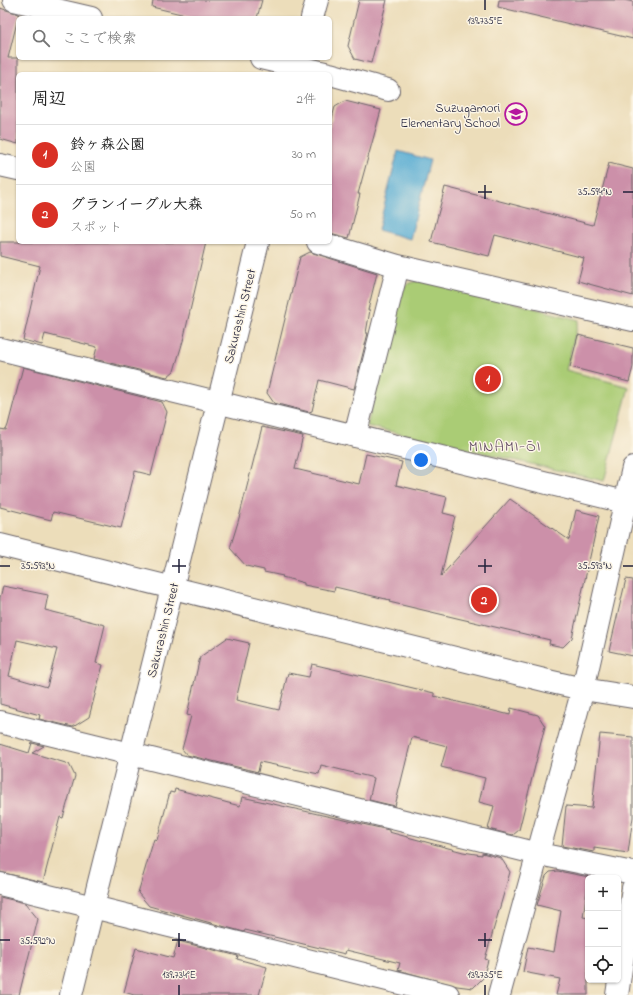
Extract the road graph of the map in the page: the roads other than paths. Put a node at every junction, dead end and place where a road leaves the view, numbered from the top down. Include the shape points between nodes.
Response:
1 (14, 0) edge
2 (317, 0) edge
3 (82, 16) edge
4 (313, 16) edge
5 (271, 60) edge
6 (300, 66) edge
7 (322, 72) edge
8 (332, 75) edge
9 (388, 90) dead end
10 (0, 165) edge
11 (16, 169) edge
12 (258, 244) edge
13 (325, 244) edge
14 (398, 266) junction
15 (633, 320) edge
16 (0, 349) edge
17 (218, 403) junction
18 (355, 436) junction
19 (633, 468) edge
20 (629, 503) edge
21 (0, 545) edge
22 (172, 588) junction
23 (583, 689) junction
24 (633, 697) edge
25 (0, 722) edge
26 (131, 754) junction
27 (539, 854) junction
28 (633, 873) edge
29 (0, 884) edge
30 (633, 888) edge
31 (93, 907) junction
32 (71, 995) edge
33 (448, 995) edge
34 (499, 995) edge
35 (617, 995) edge

1 - 3 street
2 - 4 street
5 - 6 street
6 - 7 street
8 - 9 street
10 - 11 street
12 - 17 street, Sakurashin Street
13 - 14 street
14 - 15 street
14 - 18 street
16 - 17 street
17 - 18 street
17 - 22 street, Sakurashin Street
18 - 20 street
19 - 20 street
20 - 23 street
21 - 22 street
22 - 23 street
22 - 26 street, Sakurashin Street
23 - 24 street
23 - 27 street
25 - 26 street
26 - 27 street
26 - 31 street, Sakurashin Street
27 - 28 street
27 - 34 street
29 - 31 street
30 - 35 street
31 - 32 street, Sakurashin Street
31 - 33 street

